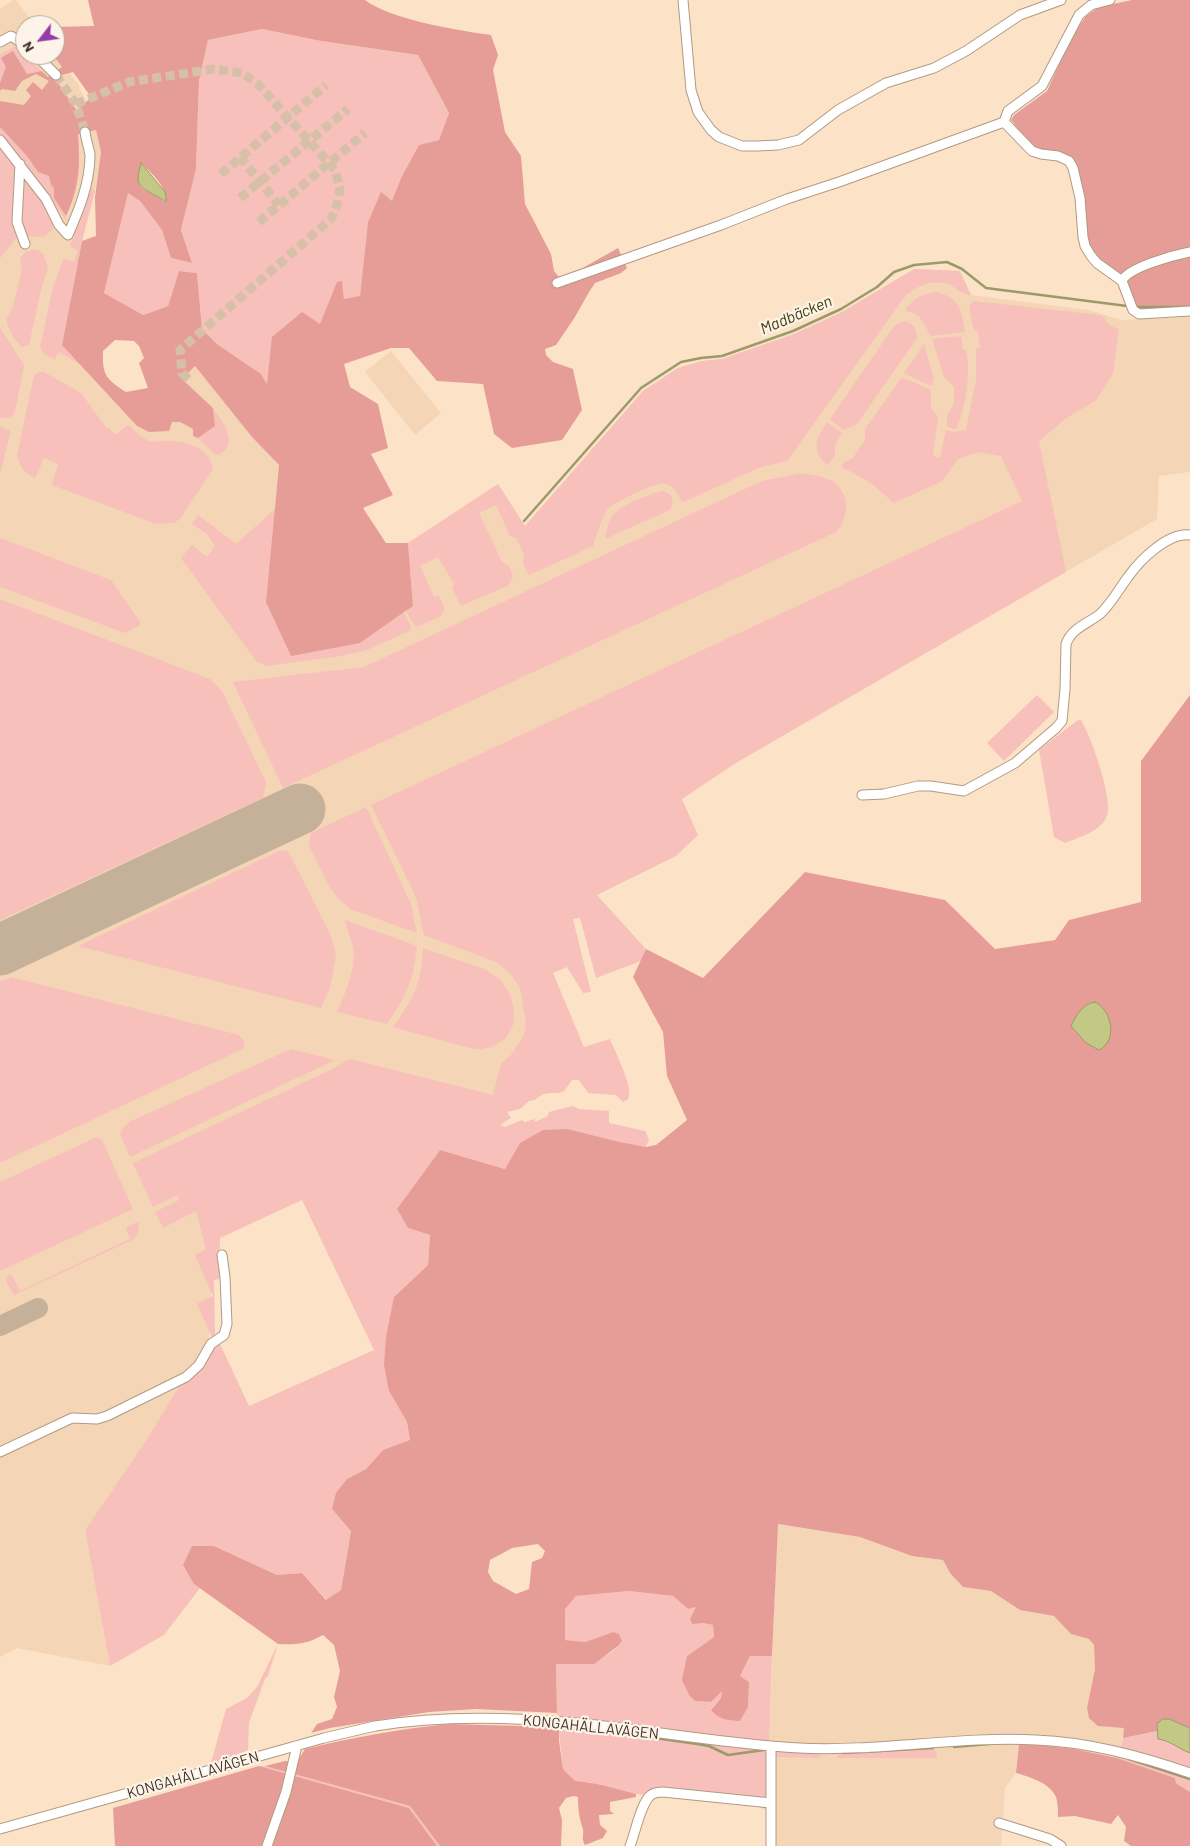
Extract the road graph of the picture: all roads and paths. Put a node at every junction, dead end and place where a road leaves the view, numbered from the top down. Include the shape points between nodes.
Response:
1 (683, 0) edge
2 (1061, 0) edge
3 (1105, 1) edge
4 (15, 38) edge
5 (0, 42) edge
6 (46, 65) edge
7 (56, 75) tunnel mouth
8 (1004, 122) junction
9 (85, 132) tunnel mouth
10 (0, 140) edge
11 (20, 164) junction
12 (26, 244) dead end
13 (1190, 252) edge
14 (1122, 281) junction
15 (557, 283) dead end
16 (1190, 311) edge
17 (1190, 535) edge
18 (862, 795) dead end
19 (222, 1255) dead end
20 (0, 1452) edge
21 (295, 1746) junction
22 (770, 1746) junction
23 (1190, 1774) edge
24 (771, 1804) junction
25 (999, 1822) dead end
26 (0, 1829) edge
27 (267, 1846) edge
28 (630, 1846) edge
29 (772, 1846) edge
30 (1061, 1846) edge

1 - 2 street via 691,90 698,112 720,138 742,146 778,146 799,140 838,110 886,83 934,68 1020,15
3 - 8 street via 1091,5 1079,15 1042,86 1008,111
4 - 5 street via 11,36
6 - 7 street
8 - 14 street via 1032,152 1069,161 1080,198 1085,246 1097,263
8 - 15 street
9 - 11 street via 90,155 87,184 68,235 58,225 46,199
10 - 11 street
11 - 12 street via 17,222
13 - 14 street via 1130,272
14 - 16 street via 1133,310 1139,314
17 - 18 street via 1173,537 1150,554 1100,613 1069,637 1062,721 1015,764 964,791 918,786 884,794
19 - 20 street via 227,1324 224,1335 211,1344 194,1371 107,1416 72,1418
21 - 22 street, KONGAHÄLLAVÄGEN via 376,1726 485,1719 576,1723
21 - 26 street, KONGAHÄLLAVÄGEN
21 - 27 street via 286,1792
22 - 23 street, KONGAHÄLLAVÄGEN via 866,1748 1037,1740 1116,1751
22 - 24 street
24 - 28 street via 656,1792 646,1801
24 - 29 street
25 - 30 street via 1050,1839

